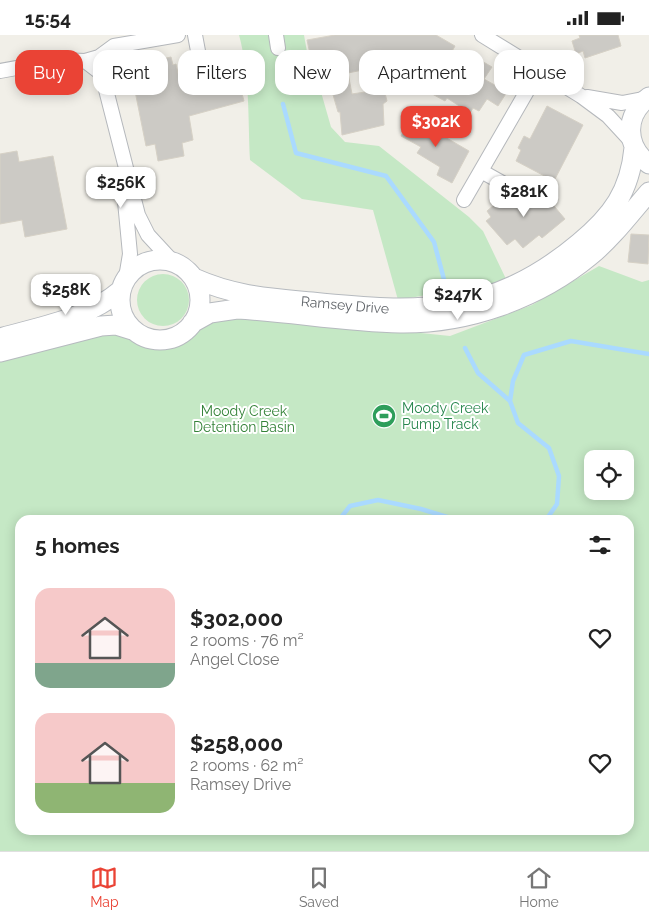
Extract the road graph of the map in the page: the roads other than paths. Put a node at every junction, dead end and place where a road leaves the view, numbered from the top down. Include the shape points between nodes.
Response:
1 (178, 35) edge
2 (195, 35) edge
3 (482, 35) edge
4 (109, 50) edge
5 (198, 50) edge
6 (505, 50) edge
7 (93, 59) edge
8 (85, 61) junction
9 (93, 67) edge
10 (0, 71) edge
11 (108, 95) edge
12 (525, 95) edge
13 (581, 96) joint
14 (648, 98) edge
15 (117, 131) junction
16 (633, 145) junction
17 (649, 164) edge
18 (481, 171) junction
19 (506, 185) dead end
20 (649, 192) edge
21 (464, 200) dead end
22 (173, 262) junction
23 (194, 279) junction
24 (123, 284) junction
25 (192, 323) junction
26 (132, 330) junction
27 (0, 338) edge
28 (0, 352) edge

1 - 4 street via 114,46
2 - 5 street
3 - 6 street
7 - 8 street
8 - 9 street
8 - 10 street via 60,60
11 - 15 street
12 - 18 street
13 - 14 street via 622,103
13 - 16 street via 608,116
14 - 16 main road, Ramsey Drive via 640,104 631,122
15 - 22 street via 138,215 148,235
15 - 24 street via 129,226 130,254
16 - 17 main road
16 - 23 main road, Ramsey Drive via 632,171 624,192 612,211 586,238 550,266 480,298 421,309 377,309 233,293
18 - 19 street
18 - 21 street
20 - 25 main road, Ramsey Drive via 590,257 535,292 487,310 459,317 402,323 237,309 210,313
22 - 23 main road
22 - 24 main road via 147,262 135,268
23 - 25 main road via 200,301
24 - 26 main road via 121,312
24 - 27 main road via 96,309
25 - 26 main road via 170,339 144,337
26 - 28 main road via 116,325 101,326

